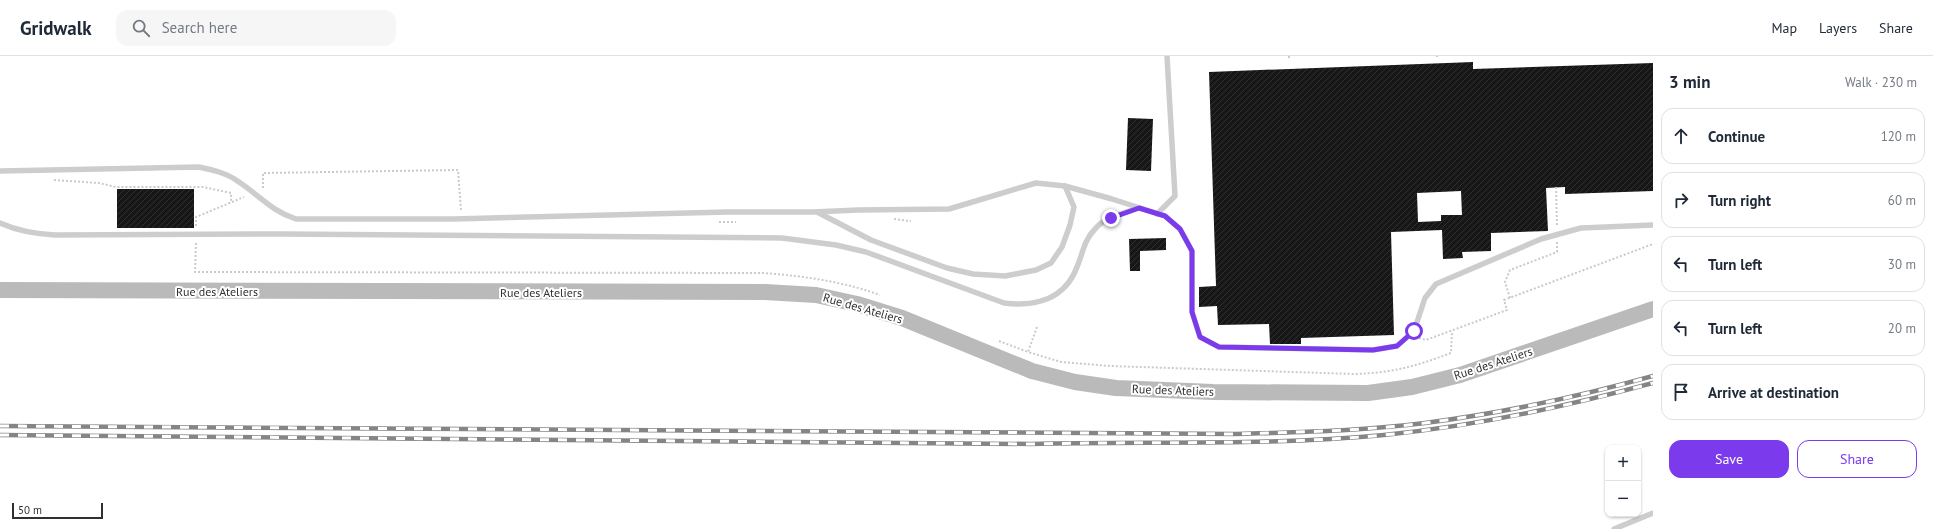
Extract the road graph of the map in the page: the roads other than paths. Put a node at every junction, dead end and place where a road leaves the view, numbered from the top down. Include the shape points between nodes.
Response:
1 (1167, 56) edge
2 (0, 171) edge
3 (1065, 186) junction
4 (1139, 208) junction
5 (817, 212) junction
6 (1157, 214) junction
7 (0, 223) edge
8 (1653, 225) edge
9 (0, 290) edge
10 (1653, 309) edge
11 (1653, 513) edge
12 (1614, 529) edge

1 - 6 lane via 1175,196
2 - 5 lane via 199,167 220,172 238,181 280,214 296,219
3 - 4 lane
3 - 5 lane via 1036,183 949,209
3 - 5 lane via 1074,207 1062,247 1051,262 1036,270 1005,276 973,274 947,268 871,240
4 - 6 lane
4 - 7 lane via 1111,218 1096,227 1086,239 1077,268 1066,286 1051,297 1034,304 1018,305 1004,303 866,252 782,238 55,235 16,230
6 - 8 lane via 1165,216 1180,229 1192,251 1192,312 1200,337 1219,347 1373,350 1397,346 1414,331 1425,298 1436,284 1541,239 1581,228
9 - 10 street, Rue des Ateliers via 765,292 816,295 902,318 1032,371 1075,382 1116,388 1213,392 1368,393 1412,387 1460,375
11 - 12 lane

